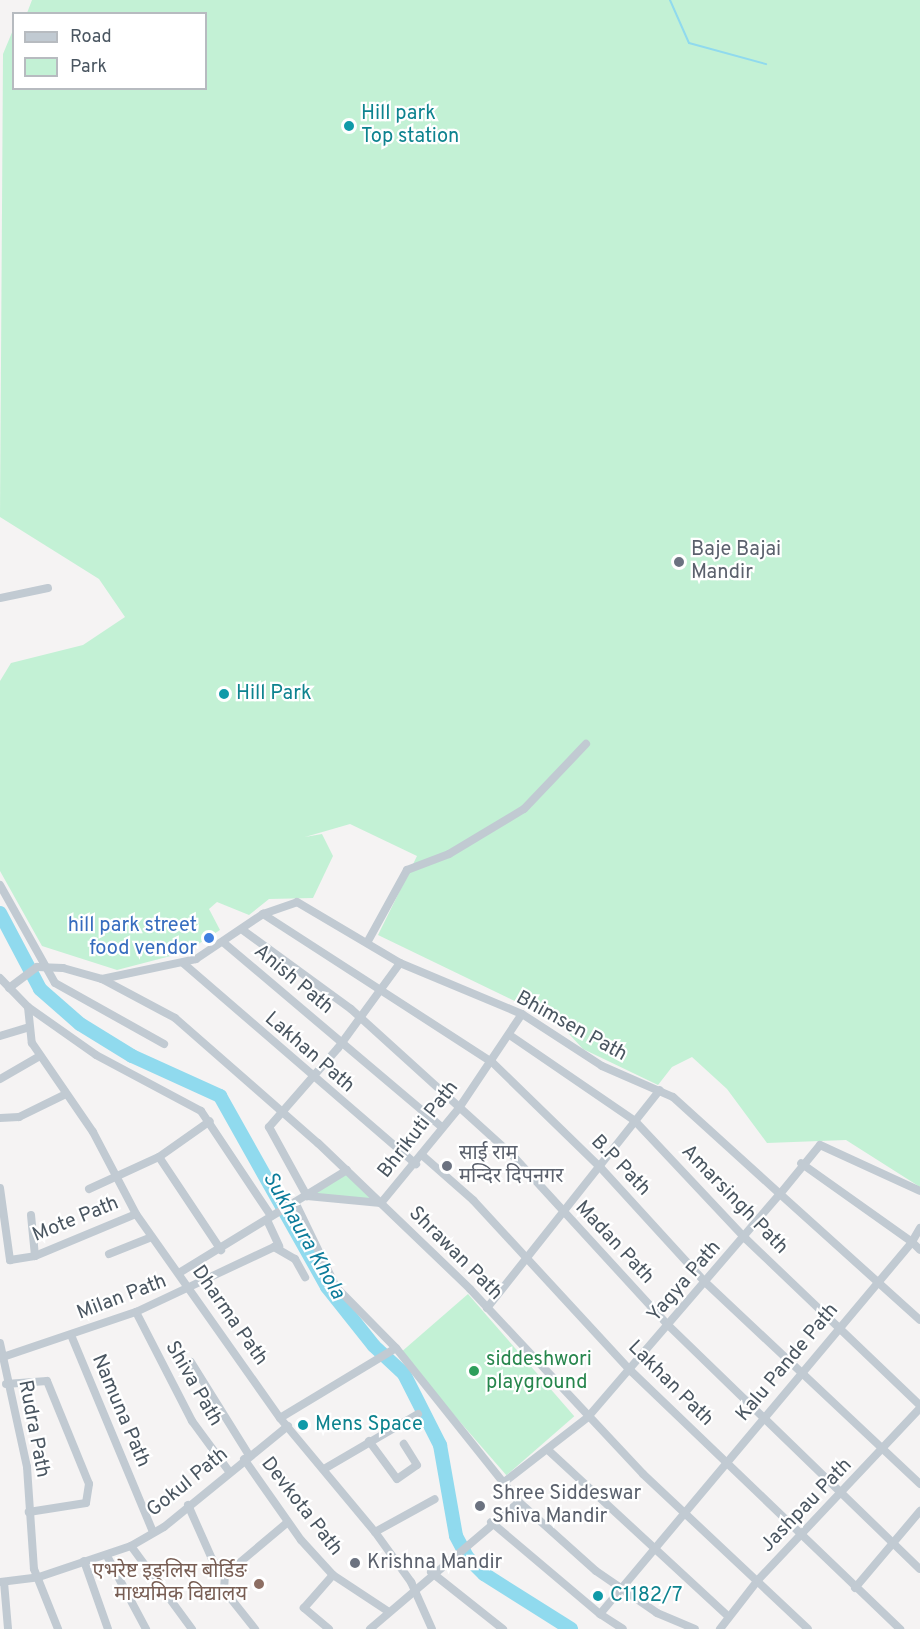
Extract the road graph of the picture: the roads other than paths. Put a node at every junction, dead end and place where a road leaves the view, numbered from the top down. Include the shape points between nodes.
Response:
1 (48, 588) dead end
2 (0, 598) edge
3 (586, 744) dead end
4 (0, 885) edge
5 (263, 914) junction
6 (244, 931) junction
7 (368, 941) junction
8 (224, 943) junction
9 (183, 963) junction
10 (400, 963) junction
11 (41, 966) junction
12 (0, 978) edge
13 (102, 979) junction
14 (9, 988) junction
15 (379, 993) junction
16 (28, 1007) junction
17 (522, 1014) junction
18 (359, 1017) junction
19 (27, 1028) junction
20 (0, 1036) edge
21 (511, 1036) junction
22 (342, 1041) junction
23 (164, 1044) dead end
24 (40, 1056) junction
25 (492, 1062) junction
26 (310, 1077) junction
27 (0, 1079) edge
28 (660, 1090) junction
29 (66, 1094) junction
30 (459, 1108) junction
31 (282, 1114) junction
32 (0, 1118) edge
33 (210, 1121) junction
34 (635, 1121) junction
35 (442, 1127) junction
36 (423, 1156) junction
37 (159, 1157) junction
38 (801, 1163) junction
39 (416, 1164) junction
40 (600, 1167) junction
41 (347, 1170) junction
42 (111, 1175) junction
43 (0, 1188) edge
44 (89, 1190) dead end
45 (920, 1191) edge
46 (780, 1194) junction
47 (307, 1196) junction
48 (295, 1202) junction
49 (381, 1203) junction
50 (563, 1211) junction
51 (136, 1214) junction
52 (32, 1215) dead end
53 (271, 1216) junction
54 (920, 1228) edge
55 (152, 1237) junction
56 (746, 1239) junction
57 (912, 1242) junction
58 (279, 1246) junction
59 (221, 1250) junction
60 (920, 1250) edge
61 (109, 1254) dead end
62 (35, 1256) junction
63 (527, 1258) junction
64 (179, 1273) junction
65 (305, 1277) dead end
66 (879, 1281) junction
67 (705, 1282) junction
68 (190, 1289) junction
69 (487, 1308) junction
70 (136, 1312) junction
71 (920, 1320) edge
72 (669, 1326) junction
73 (839, 1328) junction
74 (70, 1335) junction
75 (0, 1343) edge
76 (393, 1350) junction
77 (1, 1357) edge
78 (191, 1362) dead end
79 (630, 1371) junction
80 (801, 1374) junction
81 (6, 1384) junction
82 (920, 1406) edge
83 (418, 1414) dead end
84 (588, 1417) junction
85 (280, 1418) junction
86 (762, 1420) junction
87 (288, 1426) junction
88 (369, 1441) junction
89 (404, 1444) dead end
90 (548, 1450) junction
91 (884, 1451) junction
92 (247, 1457) junction
93 (726, 1463) junction
94 (324, 1469) junction
95 (228, 1470) junction
96 (503, 1483) junction
97 (920, 1484) edge
98 (843, 1493) junction
99 (435, 1499) dead end
100 (519, 1502) junction
101 (188, 1505) junction
102 (920, 1510) edge
103 (29, 1512) junction
104 (685, 1512) junction
105 (288, 1522) junction
106 (491, 1522) junction
107 (153, 1532) junction
108 (375, 1532) junction
109 (801, 1535) junction
110 (894, 1543) junction
111 (130, 1546) junction
112 (654, 1551) junction
113 (107, 1556) junction
114 (84, 1561) junction
115 (920, 1569) edge
116 (431, 1572) junction
117 (225, 1575) junction
118 (333, 1575) junction
119 (39, 1578) junction
120 (758, 1580) junction
121 (2, 1582) edge
122 (621, 1588) junction
123 (855, 1588) junction
124 (411, 1589) junction
125 (386, 1610) junction
126 (600, 1614) junction
127 (729, 1617) junction
128 (8, 1629) edge
129 (58, 1629) edge
130 (108, 1629) edge
131 (146, 1629) edge
132 (192, 1629) edge
133 (255, 1629) edge
134 (328, 1629) edge
135 (370, 1629) edge
136 (432, 1629) edge
137 (503, 1629) edge
138 (623, 1629) edge
139 (694, 1629) edge
140 (720, 1629) edge
141 (808, 1629) edge
142 (900, 1629) edge

1 - 2 street
3 - 7 street via 524,809 449,854 407,870
4 - 11 street
5 - 6 street, Bhimsen Path
5 - 7 street, Bhimsen Path via 297,902
5 - 15 street, B.P Path
6 - 8 street, Bhimsen Path
6 - 18 street, Madan Path
7 - 10 street, Bhimsen Path
8 - 9 street, Bhimsen Path
8 - 22 street, Anish Path
9 - 13 street, Bhimsen Path
9 - 26 street, Lakhan Path
10 - 15 street
10 - 17 street, Bhimsen Path
11 - 13 street, Shrawan Path
11 - 14 street
11 - 23 street via 55,983
12 - 14 street
13 - 31 street, Shrawan Path via 175,1018
14 - 16 street
15 - 18 street
15 - 25 street, B.P Path
16 - 19 street, Dharma Path
16 - 33 street via 96,1055
17 - 21 street, Bhrikuti Path
17 - 28 street, Bhimsen Path via 602,1066
18 - 22 street
18 - 30 street, Madan Path
19 - 20 street
19 - 24 street, Dharma Path
21 - 25 street, Bhrikuti Path
21 - 34 street, Amarsingh Path
22 - 26 street
22 - 35 street, Anish Path
24 - 27 street
24 - 29 street, Dharma Path
25 - 30 street, Bhrikuti Path
25 - 40 street, B.P Path
26 - 31 street
26 - 39 street, Lakhan Path
28 - 34 street
28 - 46 street, Bhimsen Path via 693,1111 735,1158
29 - 32 street via 19,1117
29 - 42 street, Dharma Path via 93,1132
30 - 35 street, Bhrikuti Path
30 - 50 street, Madan Path
31 - 41 street, Shrawan Path
31 - 47 street via 267,1130
33 - 37 street
33 - 53 street
34 - 40 street
34 - 56 street, Amarsingh Path
35 - 36 street, Bhrikuti Path
36 - 39 street, Bhrikuti Path
36 - 63 street, Lakhan Path
37 - 42 street
37 - 59 street
38 - 45 street via 816,1146 826,1145
38 - 46 street
38 - 57 street
39 - 49 street, Bhrikuti Path
40 - 50 street
40 - 67 street, B.P Path
41 - 47 street
41 - 49 street, Shrawan Path
42 - 44 street
42 - 51 street, Dharma Path
43 - 62 street, Mote Path via 8,1259
46 - 56 street, Yagya Path
46 - 66 street, Bhimsen Path
47 - 48 street
47 - 49 street, Bhrikuti Path
48 - 53 street
48 - 76 street via 336,1287
49 - 69 street, Shrawan Path
50 - 63 street
50 - 72 street, Madan Path
51 - 55 street, Dharma Path
51 - 62 street, Mote Path
52 - 62 street
53 - 58 street
53 - 59 street
54 - 57 street
55 - 61 street
55 - 64 street, Dharma Path
56 - 67 street, Yagya Path
56 - 73 street, Amarsingh Path
57 - 60 street
57 - 66 street, Kalu Pande Path
58 - 65 street via 296,1259
58 - 68 street, Milan Path
59 - 64 street
63 - 69 street
63 - 79 street, Lakhan Path
64 - 68 street, Dharma Path
66 - 71 street, Bhimsen Path
66 - 73 street, Kalu Pande Path
67 - 72 street, Yagya Path
67 - 80 street, B.P Path
68 - 70 street, Milan Path
68 - 85 street, Dharma Path
69 - 84 street, Shrawan Path
70 - 74 street, Milan Path
70 - 95 street, Shiva Path via 192,1420
72 - 79 street, Yagya Path
72 - 86 street, Madan Path
73 - 80 street, Kalu Pande Path
73 - 82 street, Amarsingh Path
74 - 77 street, Milan Path
74 - 107 street, Namuna Path
75 - 77 street, Rudra Path
76 - 85 street
76 - 96 street
77 - 81 street, Rudra Path
78 - 92 street, Devkota Path
79 - 84 street, Yagya Path
79 - 93 street, Lakhan Path
80 - 86 street, Kalu Pande Path
80 - 91 street, B.P Path
81 - 103 street, Rudra Path via 27,1467
81 - 103 street via 47,1381 82,1458 91,1497 78,1506
82 - 91 street, Jashpau Path
83 - 88 street
84 - 90 street, Yagya Path
84 - 104 street, Shrawan Path
85 - 87 street, Dharma Path
86 - 93 street, Kalu Pande Path
86 - 98 street, Madan Path
87 - 92 street, Gokul Path
87 - 94 street, Dharma Path
88 - 89 street via 397,1479 417,1465
88 - 94 street
90 - 96 street, Yagya Path
90 - 112 street
91 - 97 street, B.P Path
91 - 98 street, Jashpau Path
92 - 95 street, Gokul Path
92 - 105 street, Devkota Path
93 - 104 street, Kalu Pande Path
93 - 109 street, Lakhan Path
94 - 108 street, Dharma Path
95 - 101 street, Gokul Path
96 - 100 street
98 - 109 street, Jashpau Path
98 - 110 street, Madan Path
99 - 108 street
100 - 106 street
100 - 122 street
101 - 107 street, Gokul Path
101 - 117 street via 212,1560
102 - 110 street
103 - 119 street, Rudra Path
104 - 112 street, Kalu Pande Path
104 - 120 street, Shrawan Path
105 - 117 street
105 - 118 street, Devkota Path
106 - 116 street
106 - 126 street
107 - 111 street, Gokul Path
108 - 124 street, Dharma Path
109 - 120 street, Jashpau Path
109 - 123 street, Lakhan Path
110 - 115 street, Madan Path
110 - 123 street
111 - 113 street, Gokul Path
111 - 132 street
112 - 122 street, Kalu Pande Path
112 - 127 street
113 - 114 street, Gokul Path
113 - 131 street
114 - 119 street, Gokul Path
114 - 130 street
116 - 124 street
116 - 137 street
117 - 133 street via 224,1590
118 - 125 street, Devkota Path
118 - 134 street, Devkota Path via 304,1608
119 - 121 street, Gokul Path
119 - 129 street, Rudra Path
120 - 127 street, Jashpau Path
120 - 141 street, Shrawan Path
121 - 128 street
122 - 126 street, Kalu Pande Path
122 - 139 street
123 - 142 street, Lakhan Path
124 - 125 street
124 - 136 street, Dharma Path
125 - 135 street
126 - 138 street
127 - 140 street, Jashpau Path

